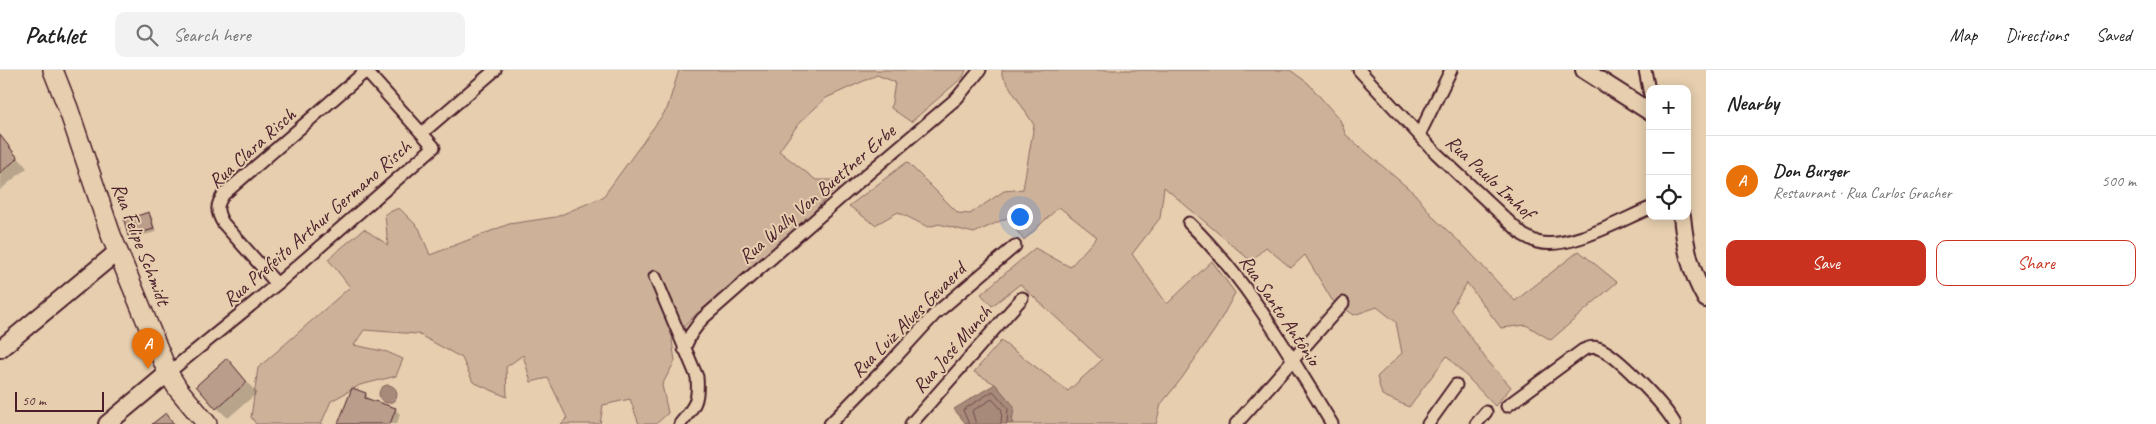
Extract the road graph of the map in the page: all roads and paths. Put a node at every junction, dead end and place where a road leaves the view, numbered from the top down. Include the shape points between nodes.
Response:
1 (53, 70) edge
2 (495, 70) edge
3 (980, 70) edge
4 (1359, 70) edge
5 (1452, 70) edge
6 (1584, 70) edge
7 (1645, 70) edge
8 (367, 71) edge
9 (1648, 85) edge
10 (1646, 109) edge
11 (422, 133) junction
12 (1419, 135) junction
13 (1646, 210) edge
14 (1683, 220) edge
15 (1189, 223) dead end
16 (1016, 246) dead end
17 (118, 252) junction
18 (655, 277) dead end
19 (277, 284) junction
20 (1022, 298) dead end
21 (1706, 299) edge
22 (1342, 303) dead end
23 (0, 349) edge
24 (684, 349) junction
25 (1292, 360) junction
26 (168, 373) junction
27 (1456, 385) dead end
28 (1507, 406) dead end
29 (1486, 412) dead end
30 (107, 424) edge
31 (207, 424) edge
32 (680, 424) edge
33 (830, 424) edge
34 (911, 424) edge
35 (1236, 424) edge
36 (1332, 424) edge
37 (1428, 424) edge
38 (1476, 424) edge
39 (1674, 424) edge

1 - 17 main road, Rua Felipe Schmidt
2 - 11 street
3 - 24 street, Rua Wally Von Buettner Erbe via 957,98 870,170 702,319
4 - 12 street, Rua Paulo Imhof
5 - 12 street
6 - 10 street
7 - 9 street
8 - 11 street, Rua Prefeito Arthur Germano Risch
8 - 19 street, Rua Clara Risch via 224,194 217,204 217,213 223,223
11 - 19 street, Rua Prefeito Arthur Germano Risch via 434,147
12 - 13 street, Rua Paulo Imhof via 1511,225 1537,242 1554,243 1586,235
14 - 21 street via 1688,258
15 - 25 street, Rua Santo Antônio via 1229,264
16 - 33 street, Rua Luiz Alves Gevaerd via 935,314
17 - 23 street
17 - 26 main road, Rua Felipe Schmidt
18 - 24 street
19 - 26 street, Rua Prefeito Arthur Germano Risch
20 - 34 street, Rua José Munch
22 - 25 street
24 - 32 street via 697,377 698,394 692,409
25 - 35 street
25 - 36 street, Rua Santo Antônio
26 - 30 street
26 - 31 main road, Rua Felipe Schmidt
27 - 37 street
28 - 39 street via 1591,347 1607,353 1631,374 1658,401
29 - 38 street

